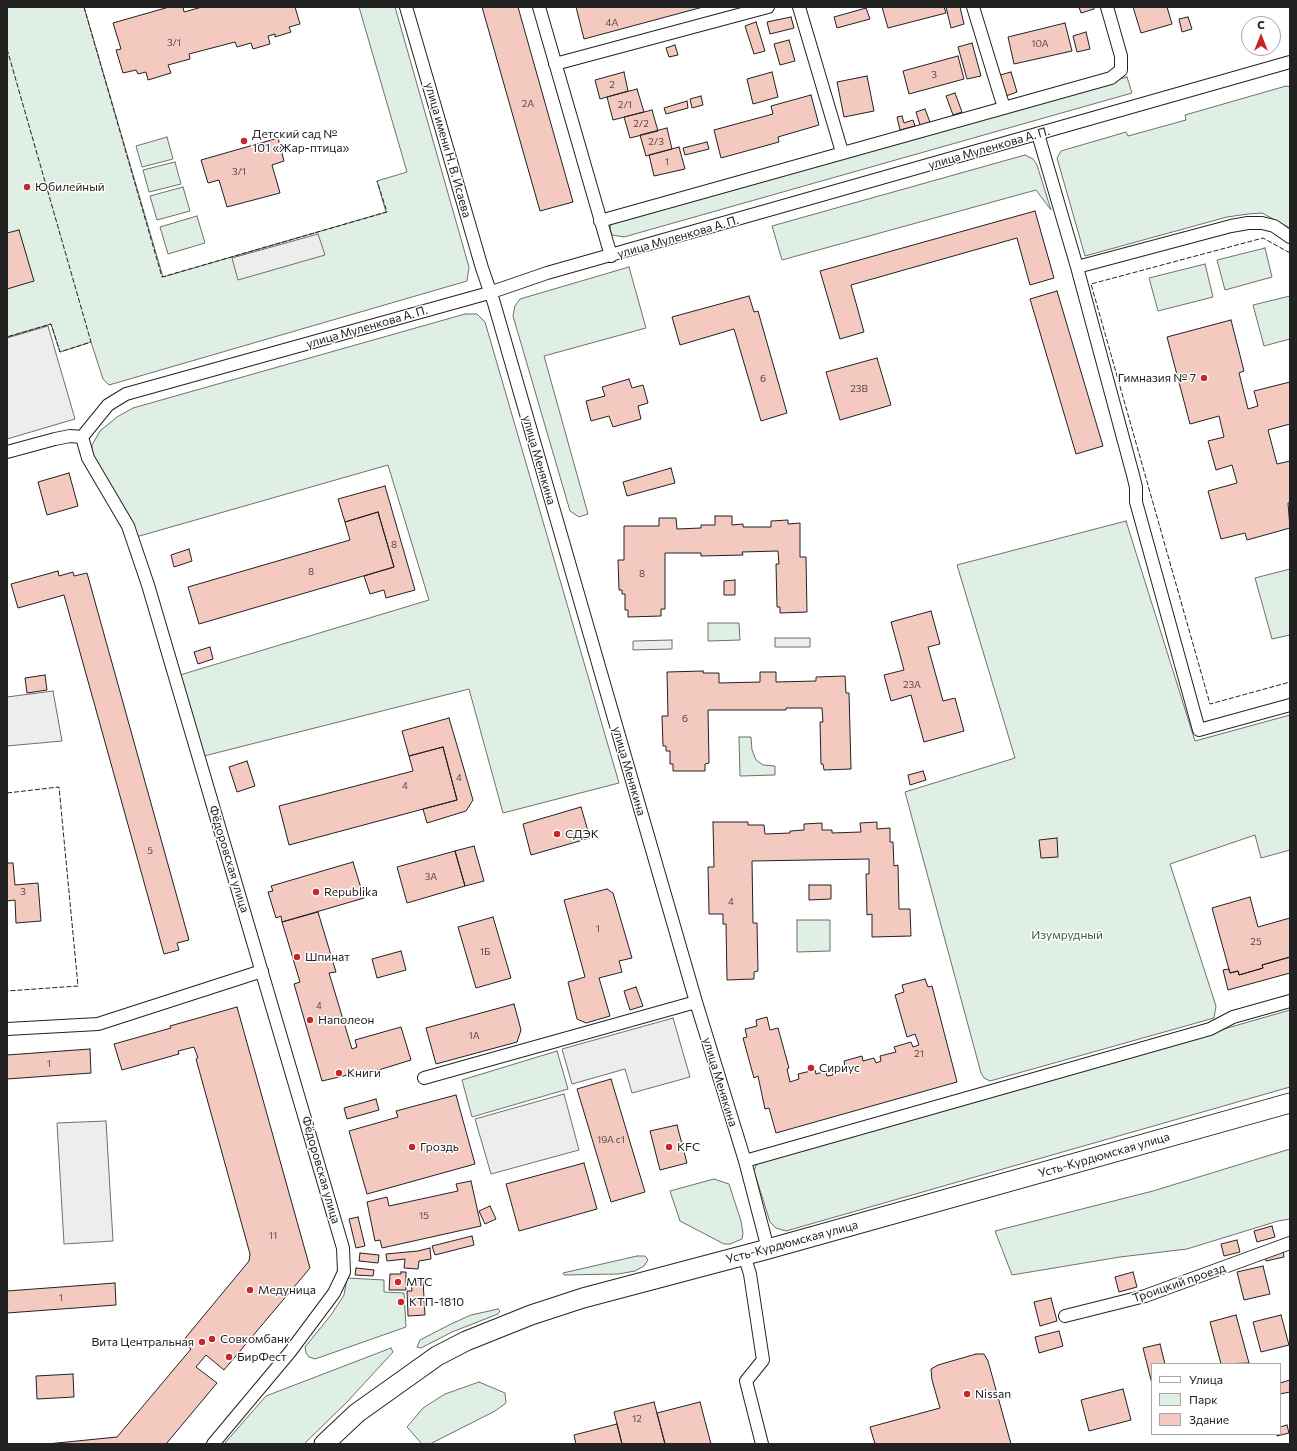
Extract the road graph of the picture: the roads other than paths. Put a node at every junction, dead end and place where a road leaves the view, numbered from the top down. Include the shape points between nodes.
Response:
1 (406, 7) edge
2 (539, 7) edge
3 (768, 7) edge
4 (799, 7) edge
5 (973, 7) edge
6 (1107, 7) edge
7 (1290, 62) edge
8 (555, 64) junction
9 (1004, 108) junction
10 (1038, 134) junction
11 (842, 152) junction
12 (600, 221) junction
13 (1290, 237) edge
14 (611, 256) junction
15 (1077, 267) junction
16 (490, 293) junction
17 (82, 438) junction
18 (7, 452) edge
19 (1290, 705) edge
20 (262, 971) junction
21 (1290, 1001) edge
22 (696, 1002) junction
23 (7, 1029) edge
24 (424, 1078) dead end
25 (1290, 1103) edge
26 (744, 1161) junction
27 (1290, 1243) edge
28 (768, 1249) junction
29 (744, 1255) junction
30 (1065, 1316) dead end
31 (213, 1444) edge
32 (324, 1444) edge
33 (762, 1444) edge

1 - 16 street, улица имени Н. В. Исаева
2 - 8 street
3 - 8 street
4 - 11 street
5 - 9 street
6 - 9 street via 1121,56 1121,70 1111,78
7 - 10 street, улица Муленкова А. П.
8 - 12 street
9 - 11 street
10 - 14 street, улица Муленкова А. П.
10 - 15 street
11 - 12 street
12 - 14 street
13 - 15 street via 1274,226 1248,223
14 - 16 street, улица Муленкова А. П. via 528,278
15 - 19 street via 1136,487 1136,502 1199,730
16 - 17 street, улица Муленкова А. П. via 126,394 108,405
16 - 22 street, улица Менякина
17 - 18 street via 62,437
17 - 20 street, Фёдоровская улица via 88,458 128,526 146,578
20 - 23 street via 98,1024
20 - 31 street, Фёдоровская улица via 343,1248 344,1272 334,1293 290,1352
21 - 26 street via 1233,1018 1202,1031
22 - 24 street
22 - 26 street, улица Менякина
25 - 28 main road, Усть-Курдюмская улица
26 - 28 street, улица Менякина
27 - 30 street, Троицкий проезд via 1145,1296
28 - 29 main road, Усть-Курдюмская улица
29 - 32 main road, Усть-Курдюмская улица via 583,1298 466,1341 437,1356 400,1381 356,1413
29 - 33 street via 750,1274 763,1360 746,1381

